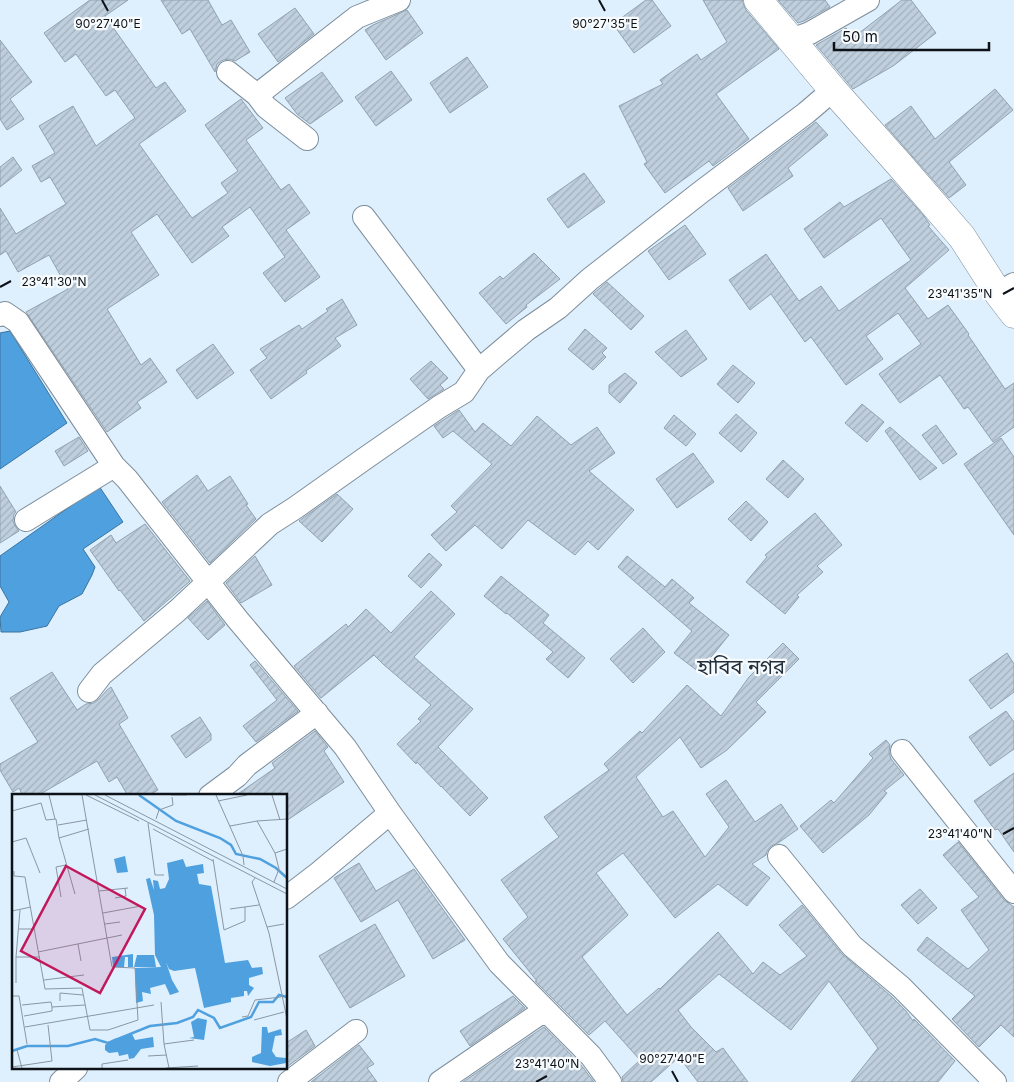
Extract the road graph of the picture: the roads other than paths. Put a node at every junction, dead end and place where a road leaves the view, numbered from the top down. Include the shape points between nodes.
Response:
1 (399, 0) edge
2 (758, 0) edge
3 (868, 0) edge
4 (791, 40) junction
5 (228, 72) dead end
6 (833, 90) junction
7 (257, 95) junction
8 (307, 139) dead end
9 (364, 217) dead end
10 (1009, 297) edge
11 (0, 315) edge
12 (479, 370) junction
13 (114, 466) junction
14 (26, 520) dead end
15 (208, 582) junction
16 (89, 691) dead end
17 (317, 714) junction
18 (902, 752) dead end
19 (213, 794) edge
20 (390, 813) junction
21 (779, 856) dead end
22 (1014, 892) edge
23 (288, 896) edge
24 (545, 1010) junction
25 (356, 1031) dead end
26 (74, 1070) edge
27 (61, 1082) edge
28 (289, 1082) edge
29 (440, 1082) edge
30 (610, 1082) edge
31 (995, 1082) edge

1 - 7 street via 357,17
2 - 4 street
3 - 4 street via 810,33
4 - 6 street
5 - 7 street
6 - 10 street via 962,237
6 - 12 street via 590,279
7 - 8 street via 266,107
9 - 12 street
11 - 13 street via 6,313 18,322
12 - 15 street via 464,392 270,524
13 - 14 street
13 - 15 street
15 - 16 street via 102,674
15 - 17 street
17 - 19 street
17 - 20 street via 345,747
18 - 22 street
20 - 23 street
20 - 24 street via 499,963
21 - 31 street via 852,946 901,986
24 - 29 street
24 - 30 street via 591,1056
25 - 28 street
26 - 27 street

